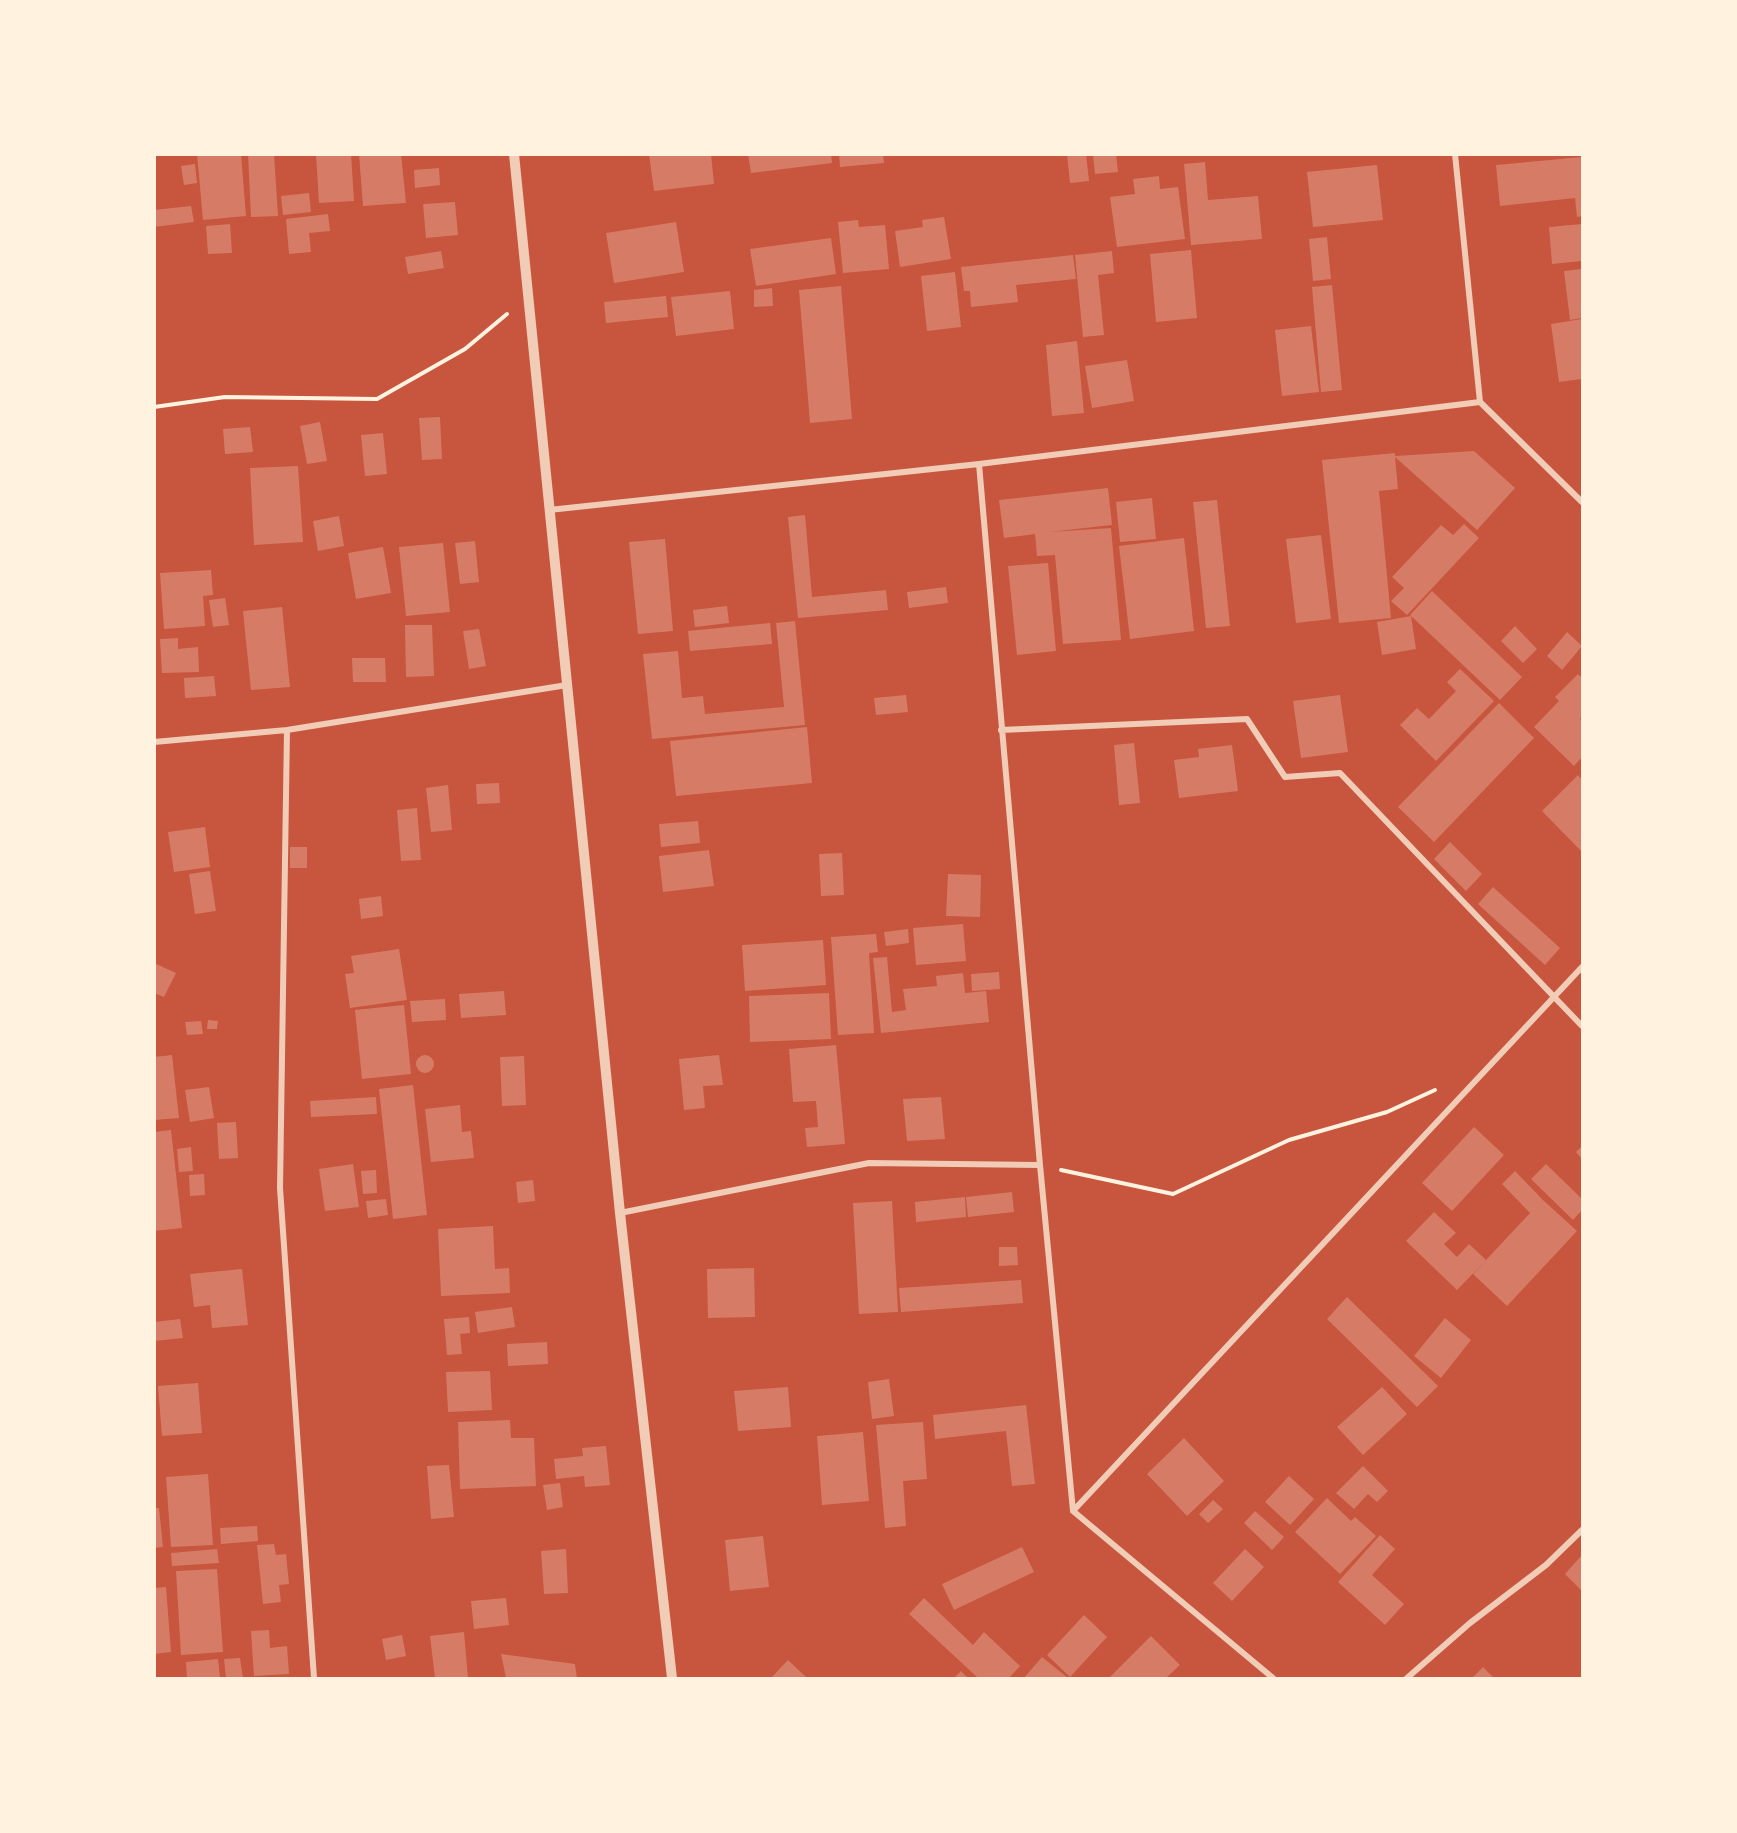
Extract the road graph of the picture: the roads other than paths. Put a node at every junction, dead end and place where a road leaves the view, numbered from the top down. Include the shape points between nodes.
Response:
1 (514, 154) edge
2 (1455, 154) edge
3 (1480, 402) junction
4 (980, 464) junction
5 (1582, 502) edge
6 (549, 510) junction
7 (567, 685) junction
8 (287, 729) junction
9 (1001, 730) junction
10 (154, 742) edge
11 (1582, 967) edge
12 (1554, 997) junction
13 (1582, 1026) edge
14 (1040, 1165) junction
15 (620, 1213) junction
16 (1073, 1511) junction
17 (1582, 1530) edge
18 (314, 1678) edge
19 (672, 1678) edge
20 (1273, 1678) edge
21 (1407, 1678) edge

1 - 6 street
2 - 3 street
3 - 4 street
3 - 5 street
4 - 6 street
4 - 9 street
6 - 7 street
7 - 8 street
7 - 15 street
8 - 10 street
8 - 18 street via 280,1188
9 - 12 street via 1247,719 1285,777 1340,773
9 - 14 street
11 - 12 street
12 - 13 street
12 - 16 street
14 - 15 street via 869,1163
14 - 16 street
15 - 19 street
16 - 20 street
17 - 21 street via 1546,1565

